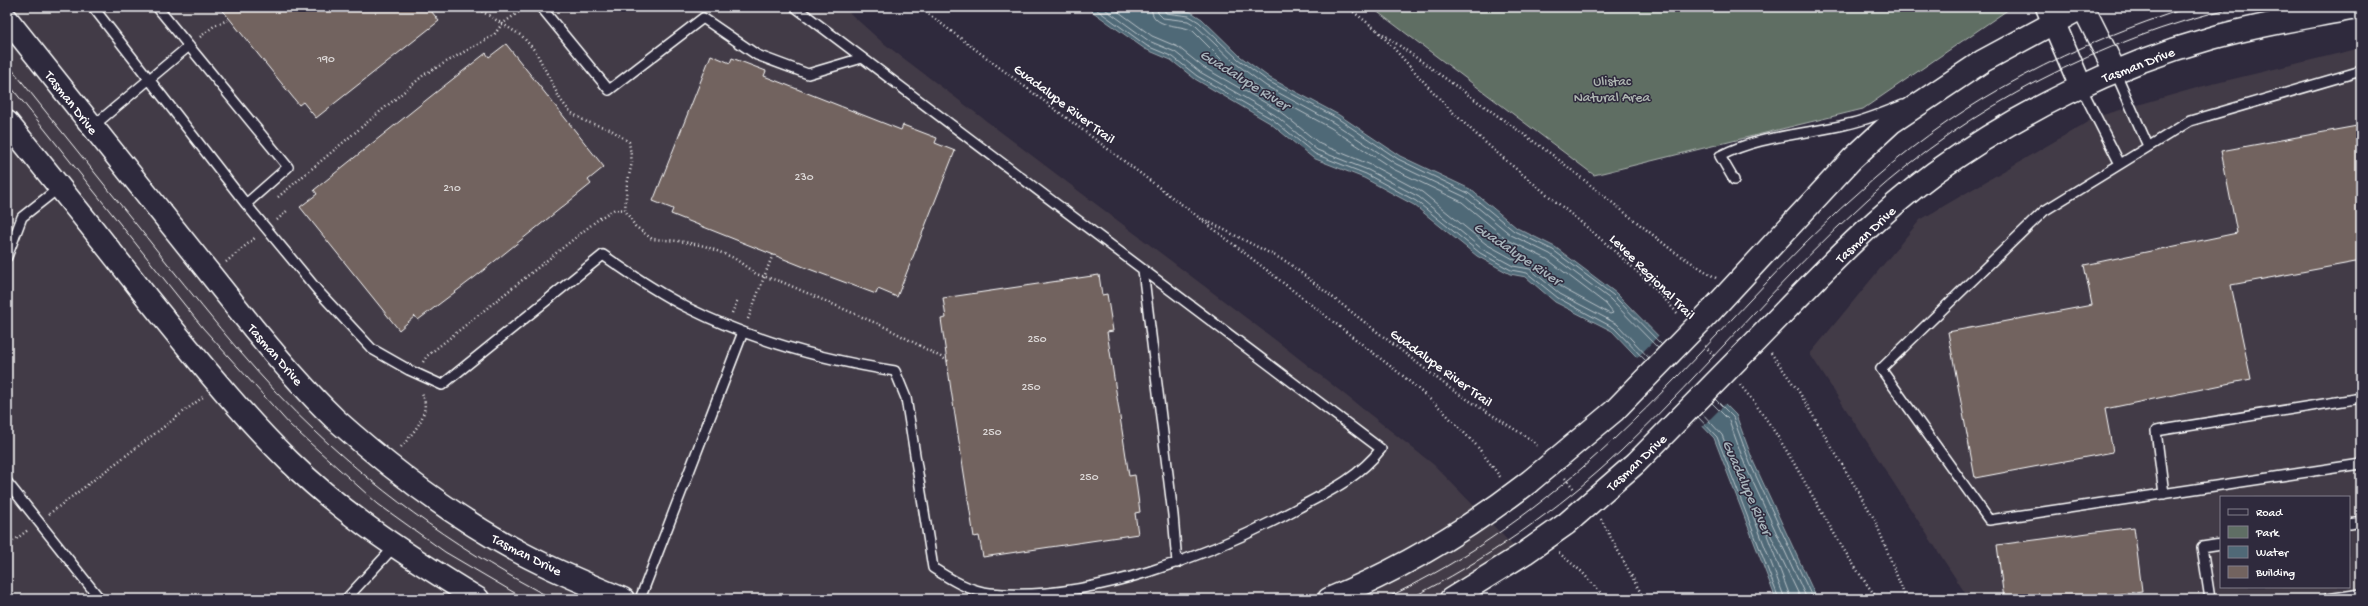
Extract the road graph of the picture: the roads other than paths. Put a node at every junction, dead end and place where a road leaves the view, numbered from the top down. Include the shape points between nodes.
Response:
1 (93, 7) edge
2 (157, 7) edge
3 (541, 7) edge
4 (796, 7) edge
5 (2083, 7) edge
6 (2361, 7) edge
7 (2050, 14) edge
8 (7, 19) edge
9 (189, 46) junction
10 (862, 58) junction
11 (2115, 71) junction
12 (2361, 71) edge
13 (149, 80) junction
14 (2081, 87) junction
15 (1932, 93) junction
16 (7, 122) edge
17 (92, 127) junction
18 (2148, 146) junction
19 (2120, 164) junction
20 (1734, 180) dead end
21 (60, 187) junction
22 (246, 204) junction
23 (7, 256) edge
24 (1143, 270) junction
25 (743, 332) junction
26 (2361, 398) edge
27 (2361, 464) edge
28 (7, 482) edge
29 (2164, 494) junction
30 (2361, 522) edge
31 (2350, 524) edge
32 (2220, 544) edge
33 (394, 547) junction
34 (1177, 563) junction
35 (2361, 594) edge
36 (1042, 596) edge
37 (100, 599) edge
38 (346, 599) edge
39 (478, 599) edge
40 (622, 599) edge
41 (640, 599) edge
42 (1329, 599) edge
43 (1451, 599) edge
44 (2210, 599) edge
45 (2327, 599) edge

1 - 13 lane
2 - 9 lane
3 - 10 lane via 609,90 703,18 757,55 808,74
4 - 10 lane
5 - 7 main road
5 - 11 main road
6 - 11 main road, Tasman Drive via 2212,38
7 - 14 main road
7 - 15 main road via 1995,54
8 - 17 main road, Tasman Drive
9 - 13 lane
9 - 22 lane via 288,167
10 - 24 lane
11 - 14 main road, Tasman Drive
11 - 18 lane
12 - 18 lane via 2190,121
13 - 17 lane
13 - 22 lane
14 - 19 lane
14 - 43 main road, Tasman Drive, bridge via 2019,119 1934,174 1860,237 1636,463 1566,524
15 - 20 lane via 1848,124 1773,137 1737,147 1720,156
15 - 42 main road, bridge via 1892,122 1852,159 1614,411 1480,518 1419,557 1371,582
16 - 21 main road
17 - 40 main road, Tasman Drive via 254,330 334,418 379,456 471,524 524,554
18 - 19 lane
19 - 29 lane via 2044,211 1881,369 1989,520
21 - 23 lane via 22,217
21 - 33 main road via 246,418 290,462 338,504
22 - 25 lane via 319,292 372,350 442,385 603,255 688,308
24 - 34 lane
24 - 34 lane via 1381,449 1367,466 1336,488 1235,540
25 - 36 lane via 824,357 895,371 906,398 933,568 955,583 989,593
25 - 41 lane
26 - 29 lane via 2156,431
27 - 29 lane
28 - 37 lane
30 - 31 lane
32 - 44 lane via 2202,547
33 - 38 lane
33 - 39 main road
34 - 36 lane
35 - 45 lane

